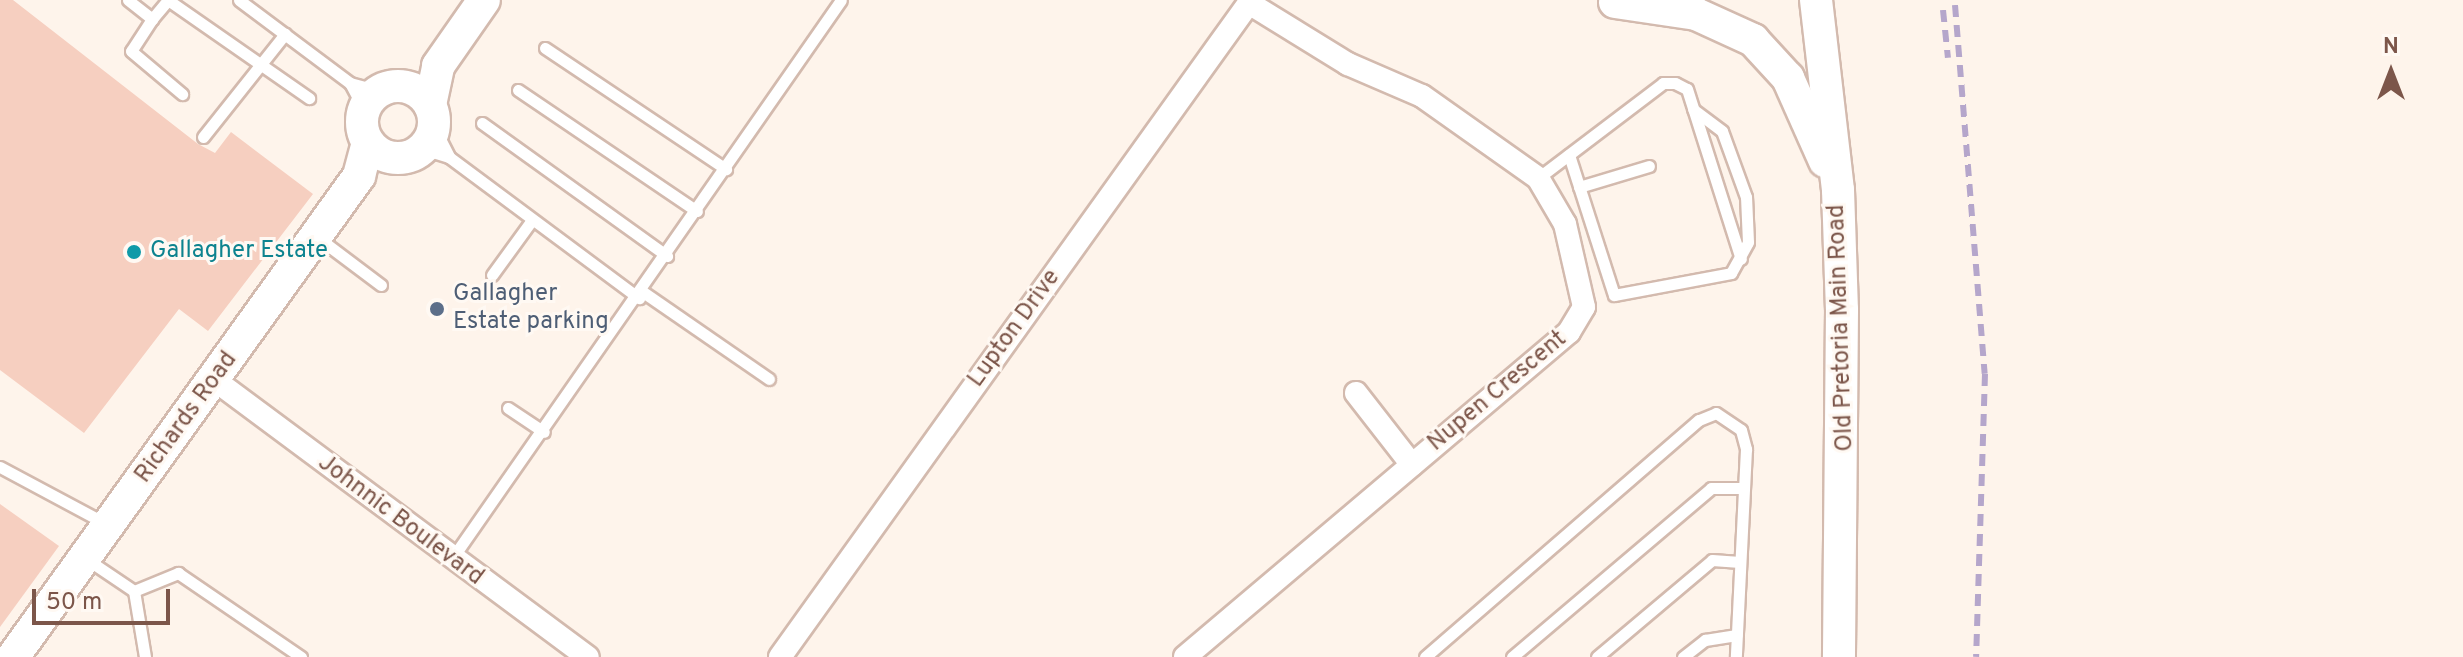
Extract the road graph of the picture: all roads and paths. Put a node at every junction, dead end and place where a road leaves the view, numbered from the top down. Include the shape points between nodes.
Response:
1 (128, 0) edge
2 (168, 0) edge
3 (239, 0) edge
4 (484, 0) edge
5 (841, 0) edge
6 (1816, 0) edge
7 (1840, 0) edge
8 (1250, 1) edge
9 (1610, 1) edge
10 (152, 19) junction
11 (285, 34) junction
12 (545, 48) dead end
13 (262, 64) junction
14 (438, 66) junction
15 (518, 90) dead end
16 (374, 92) junction
17 (182, 94) dead end
18 (309, 98) dead end
19 (1693, 109) junction
20 (482, 123) dead end
21 (434, 135) junction
22 (203, 137) dead end
23 (378, 150) junction
24 (1569, 155) junction
25 (1649, 166) dead end
26 (726, 169) junction
27 (1538, 178) junction
28 (1837, 181) junction
29 (1579, 187) junction
30 (697, 211) junction
31 (532, 220) junction
32 (316, 236) junction
33 (667, 256) junction
34 (1741, 260) junction
35 (492, 275) dead end
36 (381, 285) dead end
37 (641, 295) junction
38 (769, 379) dead end
39 (216, 381) junction
40 (1356, 393) dead end
41 (508, 408) dead end
42 (544, 432) junction
43 (1412, 465) junction
44 (0, 467) edge
45 (1744, 488) junction
46 (108, 524) junction
47 (84, 558) junction
48 (451, 561) junction
49 (1740, 562) junction
50 (134, 591) junction
51 (1737, 635) junction
52 (284, 652) edge
53 (13, 657) edge
54 (145, 657) edge
55 (301, 657) edge
56 (588, 657) edge
57 (780, 657) edge
58 (1185, 657) edge
59 (1425, 657) edge
60 (1512, 657) edge
61 (1597, 657) edge
62 (1683, 657) edge
63 (1736, 657) edge
64 (1839, 657) edge

1 - 10 lane
2 - 10 lane
2 - 13 lane
3 - 11 lane
4 - 14 main road
5 - 26 lane
6 - 28 main road, Old Pretoria Main Road
7 - 28 main road
8 - 27 street, Nupen Crescent via 1348,64 1433,102
8 - 57 street, Lupton Drive
9 - 28 main road via 1696,14 1762,47 1788,78
10 - 17 lane via 131,51
11 - 13 lane
11 - 16 lane
12 - 26 lane
13 - 18 lane
13 - 22 lane
14 - 16 main road
14 - 21 main road
15 - 30 lane
16 - 21 main road
16 - 23 main road
19 - 24 lane via 1687,89 1663,83
19 - 34 lane
19 - 34 lane via 1731,148 1749,220
20 - 33 lane
21 - 23 main road
21 - 31 lane
23 - 32 main road, Richards Road
24 - 27 lane
24 - 29 lane
25 - 29 lane
26 - 30 lane
27 - 43 street, Nupen Crescent via 1570,240 1584,293 1581,316
28 - 64 main road, Old Pretoria Main Road via 1845,471
29 - 34 lane via 1619,298 1731,273
30 - 33 lane
31 - 35 lane
31 - 37 lane
32 - 36 lane
32 - 39 main road, Richards Road
33 - 37 lane
37 - 38 lane
37 - 42 lane
39 - 46 main road, Richards Road
39 - 48 street, Johnnic Boulevard
40 - 43 street
41 - 42 lane
42 - 48 lane
43 - 58 street, Nupen Crescent
44 - 46 lane
45 - 49 lane
45 - 59 lane via 1741,430 1716,413 1699,420
45 - 60 lane via 1711,488
46 - 47 main road, Richards Road
47 - 50 lane
47 - 53 main road, Richards Road
48 - 56 street, Johnnic Boulevard
49 - 51 lane
49 - 61 lane via 1712,560
50 - 52 lane via 178,573
50 - 54 lane
51 - 62 lane via 1705,640
51 - 63 lane
52 - 55 lane

